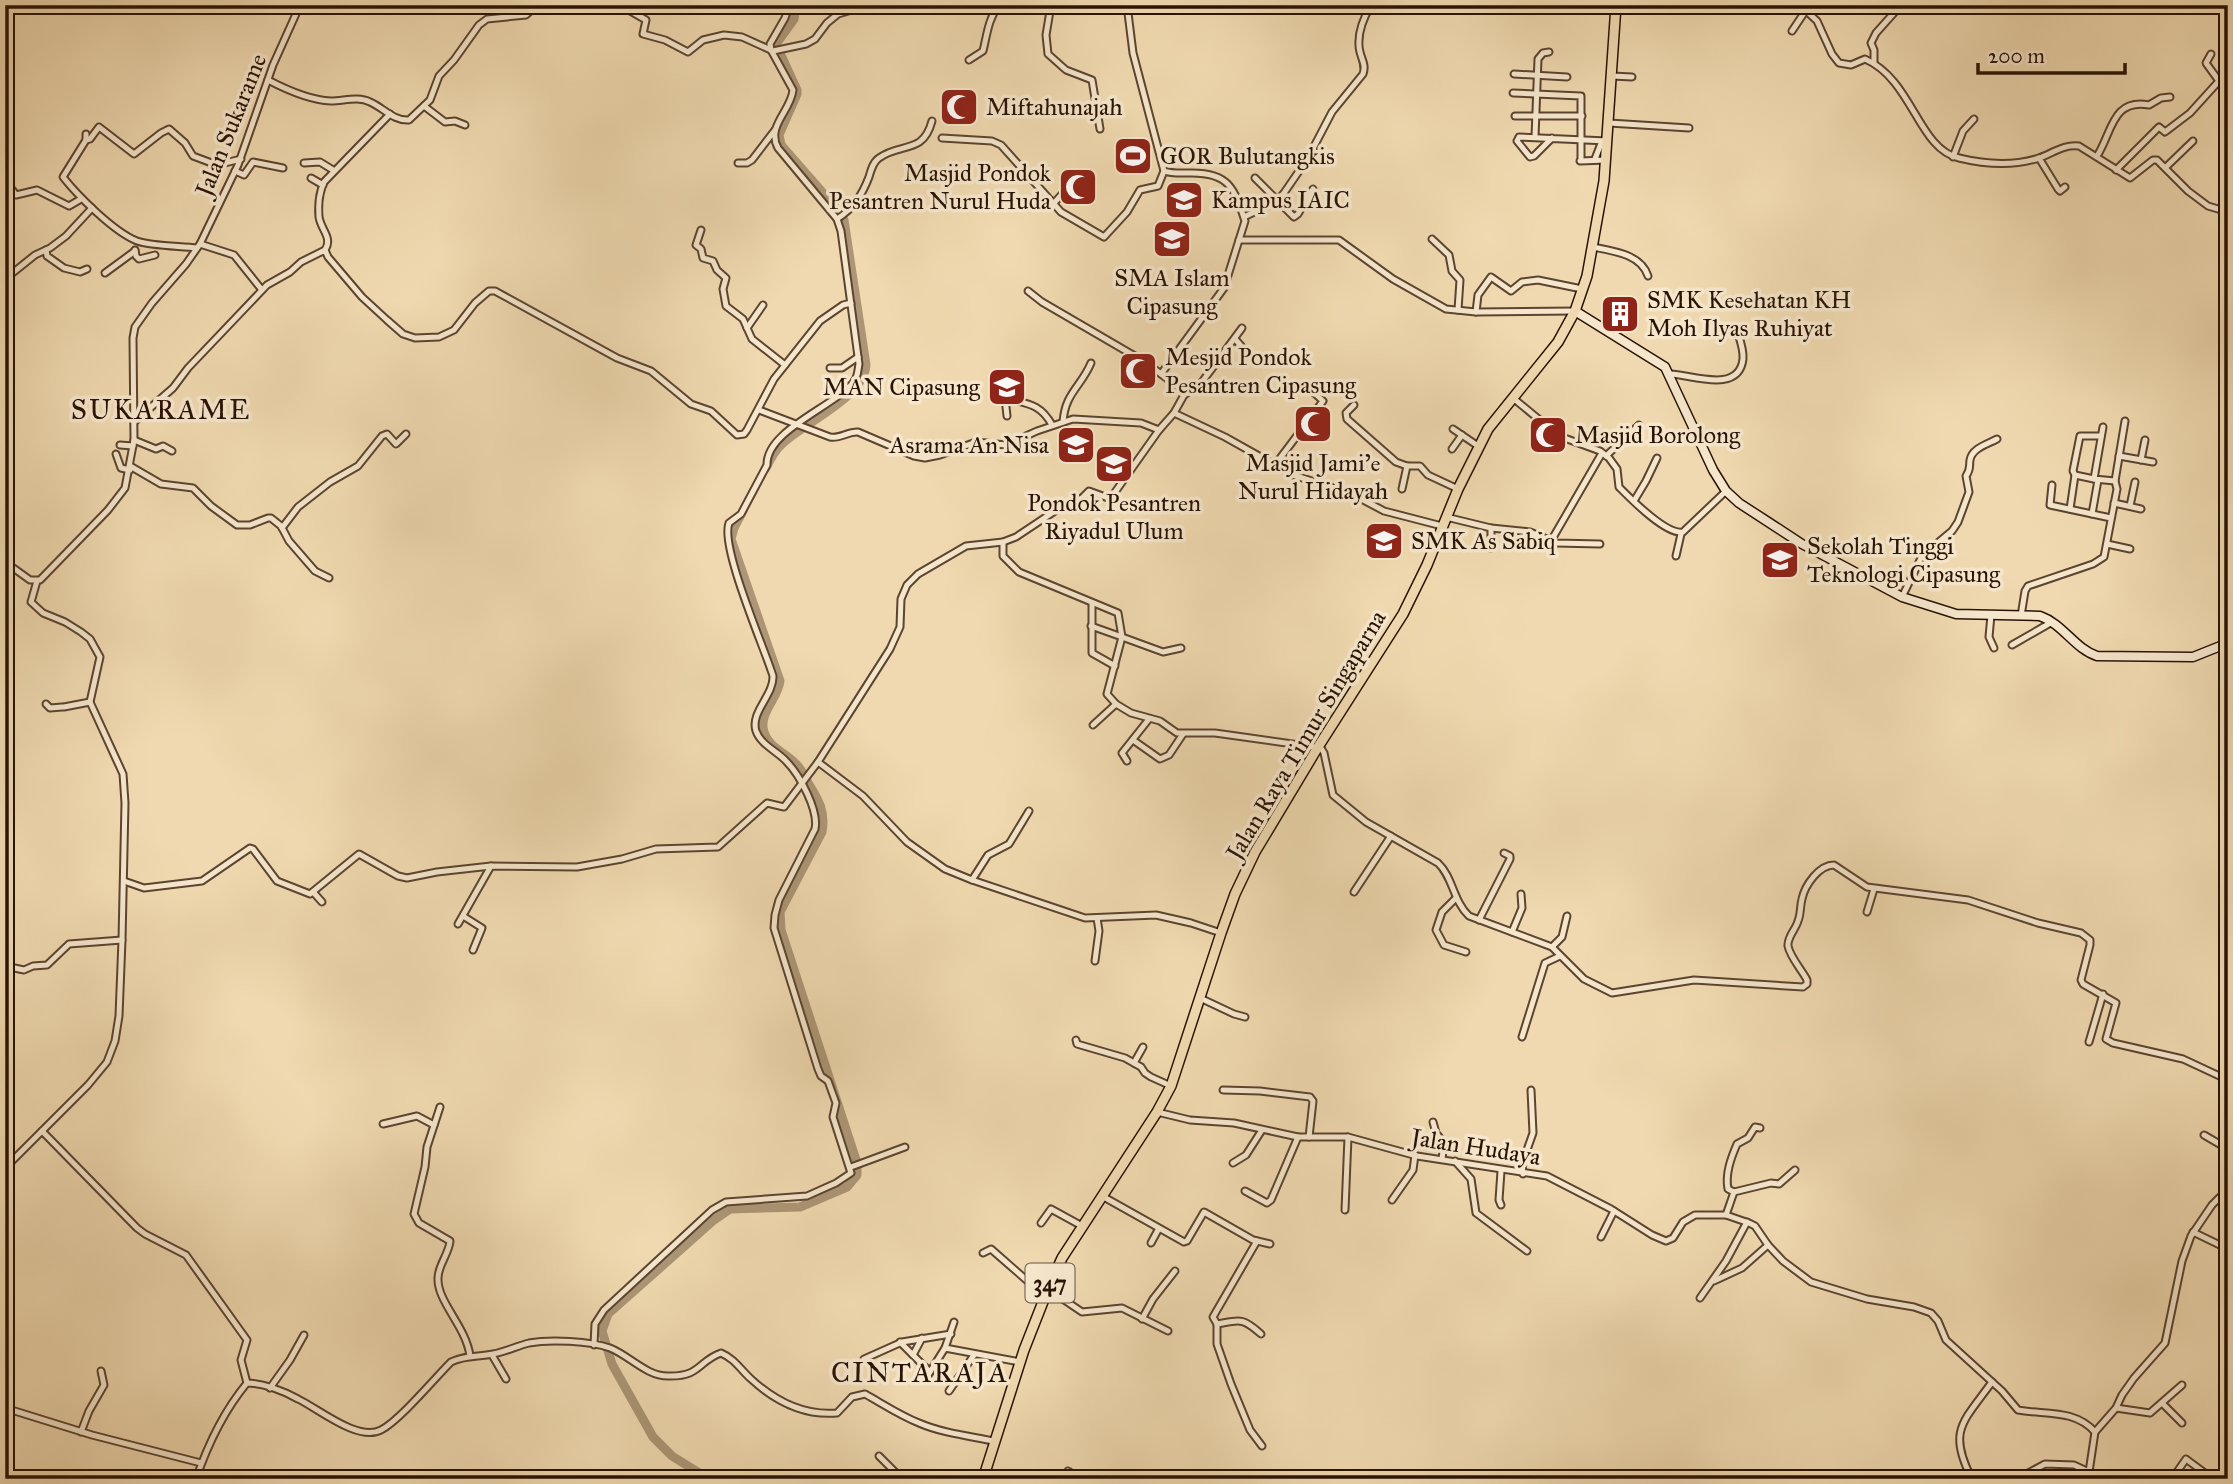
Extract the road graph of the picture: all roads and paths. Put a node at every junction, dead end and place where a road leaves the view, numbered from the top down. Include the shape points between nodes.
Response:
1 (300, 5) edge
2 (537, 5) edge
3 (620, 5) edge
4 (789, 5) edge
5 (869, 5) edge
6 (999, 5) edge
7 (1051, 5) edge
8 (1127, 5) edge
9 (1371, 5) edge
10 (1616, 5) edge
11 (1800, 5) edge
12 (1901, 5) edge
13 (1806, 10) junction
14 (1791, 31) dead end
15 (775, 50) junction
16 (1549, 52) dead end
17 (2211, 54) dead end
18 (970, 60) dead end
19 (1874, 63) junction
20 (1514, 74) dead end
21 (1537, 75) junction
22 (1612, 76) junction
23 (1567, 77) dead end
24 (1632, 77) dead end
25 (268, 80) junction
26 (1513, 93) dead end
27 (1536, 94) junction
28 (2171, 97) dead end
29 (424, 106) junction
30 (390, 114) junction
31 (1535, 115) junction
32 (1515, 116) dead end
33 (1582, 116) junction
34 (1975, 119) dead end
35 (932, 121) dead end
36 (1609, 123) junction
37 (465, 125) dead end
38 (1689, 128) dead end
39 (1100, 129) dead end
40 (775, 130) junction
41 (1535, 137) junction
42 (942, 138) dead end
43 (1552, 138) junction
44 (1581, 139) junction
45 (1605, 141) junction
46 (2193, 141) dead end
47 (1953, 156) junction
48 (2097, 156) junction
49 (2039, 158) junction
50 (241, 159) junction
51 (1595, 159) junction
52 (1606, 160) junction
53 (304, 163) dead end
54 (738, 163) dead end
55 (2166, 166) junction
56 (283, 167) dead end
57 (333, 170) junction
58 (2116, 170) junction
59 (235, 171) junction
60 (1166, 172) junction
61 (311, 178) dead end
62 (1255, 178) dead end
63 (5, 180) edge
64 (323, 185) junction
65 (2065, 187) dead end
66 (1313, 189) dead end
67 (1065, 191) dead end
68 (81, 199) junction
69 (1277, 201) junction
70 (1054, 203) junction
71 (92, 208) junction
72 (2228, 212) edge
73 (840, 217) junction
74 (1244, 217) junction
75 (701, 230) dead end
76 (1432, 239) dead end
77 (136, 240) junction
78 (1239, 240) junction
79 (198, 246) junction
80 (1593, 247) junction
81 (46, 250) junction
82 (325, 250) junction
83 (135, 251) junction
84 (155, 255) dead end
85 (87, 268) dead end
86 (104, 273) dead end
87 (1648, 276) dead end
88 (5, 279) edge
89 (1583, 289) junction
90 (262, 290) junction
91 (1028, 291) dead end
92 (852, 303) junction
93 (763, 305) dead end
94 (1458, 310) junction
95 (1575, 311) junction
96 (1476, 312) junction
97 (1736, 327) dead end
98 (747, 328) junction
99 (1242, 328) dead end
100 (1235, 339) junction
101 (1242, 347) dead end
102 (858, 357) junction
103 (1091, 363) dead end
104 (785, 365) junction
105 (830, 368) dead end
106 (1161, 374) junction
107 (1671, 374) junction
108 (1008, 377) dead end
109 (1311, 390) dead end
110 (1184, 395) junction
111 (1005, 398) junction
112 (1513, 398) junction
113 (1354, 405) dead end
114 (759, 410) junction
115 (1174, 413) junction
116 (1007, 416) dead end
117 (2126, 421) dead end
118 (134, 422) junction
119 (1063, 422) junction
120 (1052, 425) junction
121 (1639, 425) dead end
122 (797, 426) junction
123 (2103, 426) dead end
124 (1453, 429) dead end
125 (1159, 430) junction
126 (406, 433) dead end
127 (1462, 435) junction
128 (2101, 436) junction
129 (1997, 439) dead end
130 (2145, 440) dead end
131 (134, 443) junction
132 (120, 444) dead end
133 (1478, 446) junction
134 (1452, 449) dead end
135 (172, 451) dead end
136 (116, 454) dead end
137 (1604, 455) junction
138 (2119, 456) junction
139 (1657, 457) dead end
140 (2141, 460) junction
141 (2153, 462) dead end
142 (1275, 465) junction
143 (1406, 466) junction
144 (130, 468) junction
145 (2075, 475) junction
146 (2096, 479) junction
147 (2115, 481) junction
148 (2136, 482) dead end
149 (2052, 485) dead end
150 (1402, 489) dead end
151 (1458, 489) junction
152 (1726, 491) junction
153 (1634, 501) junction
154 (2114, 503) junction
155 (2130, 506) junction
156 (2070, 509) junction
157 (2141, 509) dead end
158 (2092, 514) junction
159 (2111, 518) junction
160 (1444, 522) junction
161 (282, 528) junction
162 (1491, 528) junction
163 (1681, 534) junction
164 (1550, 541) junction
165 (1003, 542) junction
166 (1600, 544) dead end
167 (2107, 544) junction
168 (1491, 548) dead end
169 (2130, 549) dead end
170 (1676, 556) dead end
171 (5, 562) edge
172 (329, 578) dead end
173 (37, 581) junction
174 (1902, 597) junction
175 (1092, 603) junction
176 (1992, 615) junction
177 (2021, 616) junction
178 (2053, 621) junction
179 (1091, 626) junction
180 (1122, 637) junction
181 (2228, 643) edge
182 (2012, 645) dead end
183 (1181, 648) dead end
184 (1994, 648) dead end
185 (1115, 666) junction
186 (90, 702) junction
187 (1116, 704) junction
188 (46, 705) dead end
189 (1149, 719) junction
190 (1093, 725) dead end
191 (1183, 734) junction
192 (1133, 740) junction
193 (1318, 747) junction
194 (1127, 761) dead end
195 (818, 762) junction
196 (802, 784) junction
197 (1029, 811) dead end
198 (1391, 836) junction
199 (1504, 853) dead end
200 (491, 866) junction
201 (972, 880) junction
202 (124, 881) junction
203 (1874, 888) junction
204 (1354, 892) dead end
205 (314, 893) junction
206 (1521, 894) dead end
207 (1456, 898) junction
208 (321, 902) dead end
209 (1867, 912) dead end
210 (463, 916) junction
211 (1567, 916) dead end
212 (1097, 919) junction
213 (1479, 920) junction
214 (458, 924) dead end
215 (1512, 932) junction
216 (1221, 933) junction
217 (122, 940) junction
218 (1552, 947) junction
219 (473, 950) dead end
220 (1466, 952) dead end
221 (1560, 957) junction
222 (1095, 961) dead end
223 (5, 966) edge
224 (2104, 994) junction
225 (1200, 998) junction
226 (1245, 1017) dead end
227 (1522, 1037) dead end
228 (1076, 1041) dead end
229 (2090, 1042) dead end
230 (1143, 1047) dead end
231 (1134, 1063) junction
232 (2228, 1080) edge
233 (1171, 1086) junction
234 (1223, 1090) dead end
235 (1531, 1090) dead end
236 (440, 1107) dead end
237 (1158, 1110) junction
238 (1433, 1122) dead end
239 (383, 1124) dead end
240 (434, 1125) junction
241 (1760, 1128) dead end
242 (1262, 1130) junction
243 (42, 1131) junction
244 (2204, 1135) dead end
245 (1348, 1137) junction
246 (1298, 1138) junction
247 (1309, 1138) junction
248 (905, 1147) dead end
249 (2228, 1149) edge
250 (1415, 1156) junction
251 (1441, 1159) junction
252 (1455, 1161) junction
253 (1233, 1163) dead end
254 (855, 1165) junction
255 (5, 1168) edge
256 (1795, 1170) dead end
257 (1501, 1171) junction
258 (1523, 1174) junction
259 (2228, 1189) edge
260 (1245, 1191) dead end
261 (1734, 1192) junction
262 (1102, 1196) junction
263 (1392, 1200) dead end
264 (1501, 1205) dead end
265 (1345, 1210) dead end
266 (1614, 1211) junction
267 (1726, 1215) junction
268 (1747, 1222) junction
269 (1041, 1223) dead end
270 (1082, 1226) junction
271 (1158, 1230) junction
272 (2193, 1231) junction
273 (1601, 1237) dead end
274 (1257, 1241) junction
275 (1151, 1243) dead end
276 (1270, 1244) dead end
277 (1768, 1245) junction
278 (2228, 1249) edge
279 (1527, 1251) dead end
280 (983, 1253) dead end
281 (1175, 1271) dead end
282 (1711, 1282) junction
283 (1048, 1289) junction
284 (1700, 1298) dead end
285 (1142, 1319) junction
286 (954, 1322) dead end
287 (1217, 1324) junction
288 (1168, 1331) dead end
289 (951, 1334) junction
290 (1261, 1334) dead end
291 (303, 1335) dead end
292 (922, 1338) junction
293 (900, 1342) junction
294 (596, 1345) junction
295 (945, 1348) junction
296 (974, 1354) junction
297 (492, 1355) junction
298 (913, 1355) junction
299 (470, 1356) junction
300 (864, 1359) dead end
301 (1020, 1362) junction
302 (101, 1371) dead end
303 (930, 1372) junction
304 (506, 1379) dead end
305 (925, 1380) dead end
306 (1992, 1382) junction
307 (247, 1383) junction
308 (2182, 1385) dead end
309 (270, 1388) junction
310 (948, 1391) dead end
311 (2162, 1403) junction
312 (5, 1408) edge
313 (2116, 1408) junction
314 (2182, 1423) dead end
315 (81, 1432) junction
316 (2095, 1432) junction
317 (994, 1441) junction
318 (1262, 1446) dead end
319 (879, 1456) dead end
320 (201, 1463) junction
321 (2089, 1472) junction
322 (2173, 1478) edge
323 (196, 1479) edge
324 (902, 1479) edge
325 (983, 1479) edge
326 (1063, 1479) edge
327 (1079, 1479) edge
328 (1972, 1479) edge
329 (1995, 1479) edge
330 (2004, 1479) edge
331 (2018, 1479) edge
332 (2092, 1479) edge
333 (2213, 1479) edge

1 - 25 street, Jalan Sukarame
2 - 29 street via 526,15 487,19 479,25 439,76
3 - 15 street via 646,20 643,34 688,52 703,40 724,35
4 - 15 street via 771,40
5 - 15 street via 838,14 806,44
6 - 18 street via 986,31 983,51
7 - 39 street via 1048,54 1066,70 1092,80
8 - 60 street via 1133,53
9 - 69 street via 1359,45 1366,68 1332,112 1308,158
10 - 22 main road, Jalan Raya Timur Singaparna / 347
11 - 13 street
12 - 19 street via 1871,43
13 - 14 street
13 - 19 street via 1817,21 1839,63 1850,65 1865,59
15 - 40 street via 793,90
16 - 21 street via 1539,57
17 - 58 street via 2206,63 2219,81 2190,113 2165,132 2159,127
19 - 47 street via 1896,81 1936,144
20 - 21 street
21 - 23 street
21 - 27 street
22 - 24 street
22 - 36 main road, Jalan Raya Timur Singaparna / 347
25 - 30 street via 310,97 366,100
25 - 50 street, Jalan Sukarame
26 - 27 street
27 - 31 street
27 - 33 street via 1581,96
28 - 48 street via 2149,105 2135,102 2123,109
29 - 30 street via 409,120
29 - 37 street via 445,122
30 - 57 street
31 - 32 street
31 - 33 street
31 - 41 street
33 - 44 street
34 - 47 street via 1963,131
35 - 73 street via 925,139 873,164 859,199
36 - 38 street
36 - 45 main road, Jalan Raya Timur Singaparna / 347
40 - 54 street via 752,160
40 - 73 street via 778,148
41 - 43 street
41 - 43 street via 1517,138 1530,157
42 - 70 street via 1001,145
43 - 44 street
44 - 45 street
44 - 51 street via 1580,159
45 - 51 street
45 - 52 main road, Jalan Raya Timur Singaparna / 347
46 - 55 street
47 - 49 street via 1999,163
48 - 49 street via 2071,145
48 - 58 street
49 - 65 street via 2058,190
50 - 59 street, Jalan Sukarame
50 - 68 street via 217,165 193,156 169,129 134,154 100,128 90,139 86,137 63,177
51 - 52 street
52 - 80 main road, Jalan Raya Timur Singaparna / 347
53 - 57 street via 319,162
55 - 58 street via 2153,160 2130,178
55 - 72 street via 2208,206
56 - 59 street via 253,162 244,174
57 - 64 street
59 - 79 street, Jalan Sukarame
60 - 70 street via 1158,186 1140,190 1104,237
60 - 74 street via 1219,176
61 - 64 street
62 - 69 street
63 - 68 street via 16,195 37,190 69,206
64 - 82 street via 319,216 328,239
66 - 69 street via 1294,217
67 - 70 street
68 - 71 street
69 - 74 street
71 - 77 street
71 - 81 street
73 - 92 street
74 - 78 street
75 - 98 street via 696,245 726,278 726,304
76 - 94 street via 1450,255 1452,271 1460,280
77 - 79 street
77 - 83 street
78 - 94 street via 1339,240 1419,295
78 - 106 street via 1224,288
79 - 90 street via 233,256
79 - 118 street, Jalan Sukarame via 135,327
80 - 87 street via 1639,261
80 - 89 main road, Jalan Raya Timur Singaparna / 347
81 - 85 street via 47,256 64,268 80,272
81 - 88 street
82 - 90 street
82 - 114 street via 362,297 409,337 449,333 479,299 495,291 617,358 651,371 691,404 711,411 737,435 744,434
83 - 84 street via 139,259
83 - 86 street
89 - 95 main road, Jalan Raya Timur Singaparna / 347
89 - 96 street via 1538,280 1522,282 1511,291 1492,277 1478,295
90 - 118 street via 173,388
91 - 106 street
92 - 102 street
92 - 104 street via 824,317
93 - 98 street
94 - 96 street
95 - 96 street
95 - 107 main road
95 - 112 main road, Jalan Raya Timur Singaparna / 347 via 1558,342
97 - 107 street via 1743,356 1734,376 1721,381
98 - 104 street via 756,344
99 - 100 street
100 - 101 street
100 - 110 street via 1199,386
102 - 105 street via 842,368
102 - 122 street via 853,382
103 - 119 street via 1071,392
104 - 114 street
106 - 110 street
107 - 152 main road
108 - 111 street
109 - 142 street via 1323,401
110 - 115 street
111 - 116 street
111 - 120 street via 1040,408
112 - 133 main road, Jalan Raya Timur Singaparna / 347
112 - 137 street via 1559,436
113 - 143 street via 1346,413 1347,419 1388,457
114 - 122 street
115 - 125 street
115 - 142 street
117 - 138 street
118 - 131 street, Jalan Sukarame
119 - 120 street
119 - 125 street via 1078,418 1141,423
120 - 122 street via 1006,445 976,442 925,458 858,432 836,438
121 - 137 street
122 - 196 street via 774,446 741,514 729,523 727,536 774,676 772,690 755,721 756,730
123 - 128 street
124 - 127 street
125 - 165 street via 1113,495 1108,498 1090,491
126 - 161 street via 396,444 387,434 382,436 358,466 298,507
127 - 133 street
127 - 134 street
128 - 145 street via 2079,437
128 - 146 street
129 - 174 street via 1973,454 1966,478 1969,492 1959,520 1922,556
130 - 140 street
131 - 132 street
131 - 135 street
131 - 144 street, Jalan Sukarame
133 - 151 main road, Jalan Raya Timur Singaparna / 347
136 - 144 street via 121,468
137 - 153 street via 1616,470 1619,487
137 - 164 street
138 - 140 street
138 - 147 street
139 - 153 street
140 - 141 street
142 - 160 street via 1384,511
143 - 150 street
143 - 151 street via 1420,466 1428,475
144 - 161 street via 161,484 193,488 234,524 250,525 269,517
144 - 173 street, Jalan Sukarame via 118,499
145 - 146 street
145 - 156 street
146 - 147 street
146 - 158 street
147 - 154 street
148 - 155 street
149 - 156 street via 2050,505
151 - 160 main road, Jalan Raya Timur Singaparna / 347
152 - 163 street
152 - 174 main road via 1802,544
153 - 163 street
154 - 155 street
154 - 159 street
155 - 157 street
156 - 158 street
158 - 159 street
159 - 167 street
160 - 162 street
160 - 193 main road, Jalan Raya Timur Singaparna / 347 via 1402,614
161 - 172 street via 316,571
162 - 164 street via 1530,532
162 - 168 street
163 - 170 street
164 - 166 street
165 - 175 street via 1003,556 1019,572
165 - 195 street via 966,546 933,563 907,584 898,633
167 - 169 street
167 - 177 street via 2100,561 2028,586
171 - 173 street
173 - 186 street via 31,599 35,607 72,626 97,649 100,660
174 - 176 main road via 1950,613
175 - 179 street
175 - 180 street via 1118,613
176 - 177 main road
176 - 184 street via 1989,637
177 - 178 main road
178 - 181 main road via 2097,656 2193,657
178 - 182 street
179 - 180 street
179 - 185 street via 1092,653
180 - 183 street via 1163,652
180 - 185 street
185 - 187 street via 1107,688
186 - 188 street
186 - 202 street via 123,774
187 - 189 street
187 - 190 street
189 - 191 street
189 - 192 street
191 - 192 street via 1169,755 1160,759
191 - 193 street via 1215,733
192 - 194 street via 1122,753
193 - 198 street via 1324,753 1333,794 1357,816
193 - 216 main road, Jalan Raya Timur Singaparna / 347 via 1255,852
195 - 196 street
195 - 201 street via 863,796 907,842 945,869
196 - 200 street via 784,807 767,803 713,849 656,849 577,867
196 - 254 street via 817,822 779,900 774,928 818,1069 836,1103 833,1117
197 - 201 street via 1009,844 988,855
198 - 204 street
198 - 207 street via 1438,863
199 - 213 street via 1510,859
200 - 205 street via 402,877 359,854
200 - 210 street
201 - 212 street
202 - 205 street via 144,888 202,881 250,848 277,881
202 - 217 street
203 - 209 street
203 - 221 street via 1834,865 1815,876 1802,896 1799,920 1788,942 1807,980 1803,987 1695,980 1612,993 1584,979
203 - 224 street via 1968,900 2081,933 2090,945 2081,980
205 - 208 street
206 - 215 street via 1522,908
207 - 213 street via 1463,911
207 - 220 street via 1442,912 1436,930 1444,945
210 - 214 street
210 - 219 street via 482,928
211 - 218 street via 1562,937
212 - 216 street via 1156,915
212 - 222 street
213 - 215 street
215 - 218 street
216 - 225 main road, Jalan Raya Timur Singaparna / 347
217 - 223 street via 69,944 47,965 24,970
217 - 243 street via 116,1041 107,1062
218 - 221 street
221 - 227 street via 1545,963
224 - 229 street
224 - 232 street via 2116,1003 2108,1042 2183,1059
225 - 226 street
225 - 233 main road, Jalan Raya Timur Singaparna / 347
228 - 231 street
230 - 231 street
231 - 233 street
233 - 237 main road, Jalan Raya Timur Singaparna / 347
234 - 247 street via 1310,1097
235 - 258 street via 1533,1133
236 - 240 street
237 - 242 street, Jalan Hudaya via 1190,1120 1234,1122
237 - 262 main road, Jalan Raya Timur Singaparna / 347
238 - 251 street via 1444,1143
239 - 240 street via 416,1116
240 - 299 street via 414,1214 419,1223 450,1241 439,1284 466,1336
241 - 261 street via 1755,1127 1735,1149 1726,1184
242 - 246 street, Jalan Hudaya
242 - 253 street via 1250,1151
243 - 255 street
243 - 307 street via 137,1228 186,1255 247,1339 241,1360
244 - 249 street
245 - 247 street, Jalan Hudaya
245 - 250 street, Jalan Hudaya
245 - 265 street
246 - 247 street, Jalan Hudaya
246 - 260 street via 1271,1200 1267,1203
248 - 254 street
250 - 251 street, Jalan Hudaya
250 - 263 street via 1413,1170
251 - 252 street, Jalan Hudaya
252 - 257 street, Jalan Hudaya
252 - 279 street via 1471,1179 1476,1213
254 - 294 street via 847,1178 807,1196 726,1202 712,1210 604,1310 595,1324
256 - 261 street via 1782,1183
257 - 258 street, Jalan Hudaya
257 - 264 street
258 - 266 street, Jalan Hudaya via 1556,1179
259 - 272 street
261 - 267 street
262 - 270 main road, Jalan Raya Timur Singaparna / 347
262 - 271 street
266 - 267 street, Jalan Hudaya via 1667,1241 1690,1216
266 - 273 street
267 - 268 street, Jalan Hudaya
268 - 277 street, Jalan Hudaya
268 - 282 street
269 - 270 street via 1051,1209
270 - 283 main road, Jalan Raya Timur Singaparna / 347
271 - 274 street via 1185,1242 1204,1212
271 - 275 street
272 - 278 street
272 - 313 street via 2165,1343 2134,1378
274 - 276 street
274 - 287 street via 1213,1317
277 - 282 street via 1742,1268
277 - 306 street, Jalan Hudaya via 1811,1282 1927,1311 1938,1321 1945,1340
280 - 283 street via 991,1249 1031,1284
281 - 285 street
282 - 284 street
283 - 285 street via 1082,1312 1122,1308
283 - 301 main road, Jalan Raya Timur Singaparna / 347
285 - 288 street
286 - 289 street
287 - 290 street via 1238,1318
287 - 318 street via 1217,1344 1231,1384 1250,1430
289 - 292 street
289 - 295 street
291 - 309 street
292 - 293 street
292 - 298 street
293 - 298 street
293 - 300 street
294 - 297 street via 530,1343
294 - 317 street via 666,1376 696,1372 722,1353 766,1392 794,1408 836,1413 852,1397 865,1394 918,1423
295 - 296 street
295 - 303 street
296 - 301 street
296 - 310 street
297 - 299 street
297 - 304 street
298 - 303 street
299 - 309 street via 450,1362 390,1424 375,1433 354,1430
301 - 317 main road, Jalan Raya Timur Singaparna / 347
302 - 315 street via 104,1385
303 - 305 street
306 - 316 street, Jalan Hudaya via 2018,1411 2073,1417
306 - 328 street via 1959,1435 1961,1457
307 - 309 street
307 - 320 street via 226,1412
308 - 311 street
311 - 313 street via 2150,1413
311 - 314 street
312 - 315 street
313 - 316 street
315 - 320 street
316 - 321 street
317 - 325 main road, Jalan Raya Timur Singaparna / 347
319 - 324 street
320 - 323 street
321 - 331 street via 2074,1465 2045,1464
321 - 332 street
322 - 333 street via 2186,1459
326 - 327 street via 1068,1471
329 - 330 street

